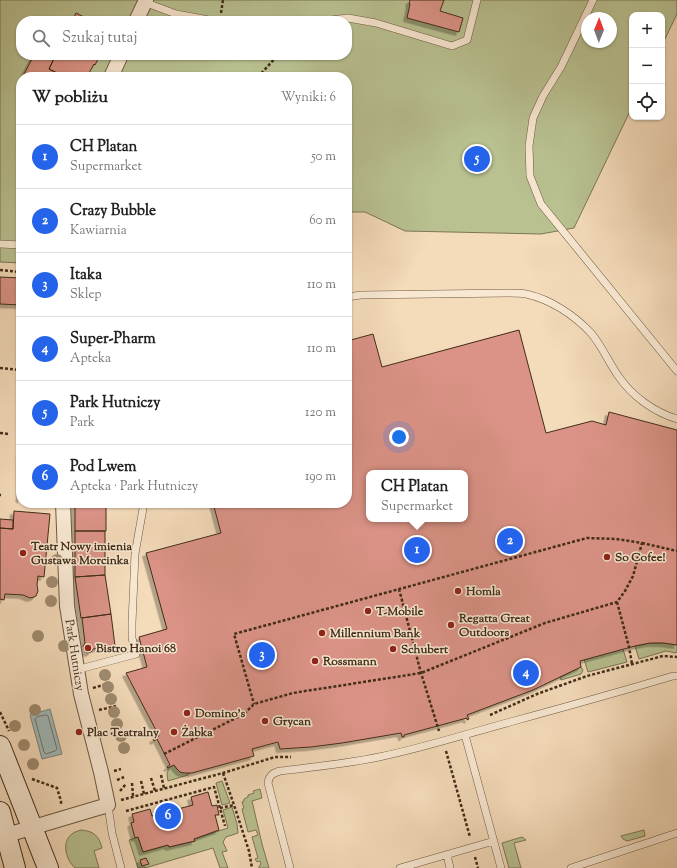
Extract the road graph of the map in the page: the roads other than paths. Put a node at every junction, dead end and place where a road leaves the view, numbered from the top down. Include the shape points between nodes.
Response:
1 (477, 0) edge
2 (593, 0) edge
3 (145, 1) edge
4 (138, 16) edge
5 (187, 16) edge
6 (352, 19) edge
7 (119, 60) edge
8 (113, 72) edge
9 (0, 244) edge
10 (16, 245) edge
11 (352, 296) edge
12 (677, 370) edge
13 (677, 419) edge
14 (63, 508) edge
15 (143, 508) edge
16 (76, 670) junction
17 (677, 676) edge
18 (465, 735) junction
19 (5, 740) edge
20 (108, 805) junction
21 (0, 812) edge
22 (33, 827) junction
23 (677, 833) edge
24 (7, 835) junction
25 (494, 841) junction
26 (447, 855) junction
27 (15, 868) edge
28 (48, 868) edge
29 (121, 868) edge
30 (290, 868) edge
31 (400, 868) edge
32 (450, 868) edge
33 (501, 868) edge
34 (571, 868) edge

1 - 6 lane via 467,40 452,46 376,23
2 - 12 lane via 561,68 533,118 529,146 530,176 541,204
3 - 4 street
3 - 5 lane
7 - 8 street
9 - 10 lane
11 - 13 lane via 508,293 545,300 562,308 591,333 628,389 656,410
14 - 16 street, Park Hutniczy via 67,606
15 - 16 lane via 135,554 132,638 136,654
16 - 20 street, Park Hutniczy
17 - 18 lane
18 - 25 lane
18 - 30 lane via 362,761 274,772 268,783
19 - 22 main road
20 - 22 street
20 - 29 lane
21 - 24 main road
22 - 24 street
22 - 28 main road
23 - 34 lane
24 - 27 main road
25 - 26 lane
25 - 33 lane
26 - 31 lane
26 - 32 lane

